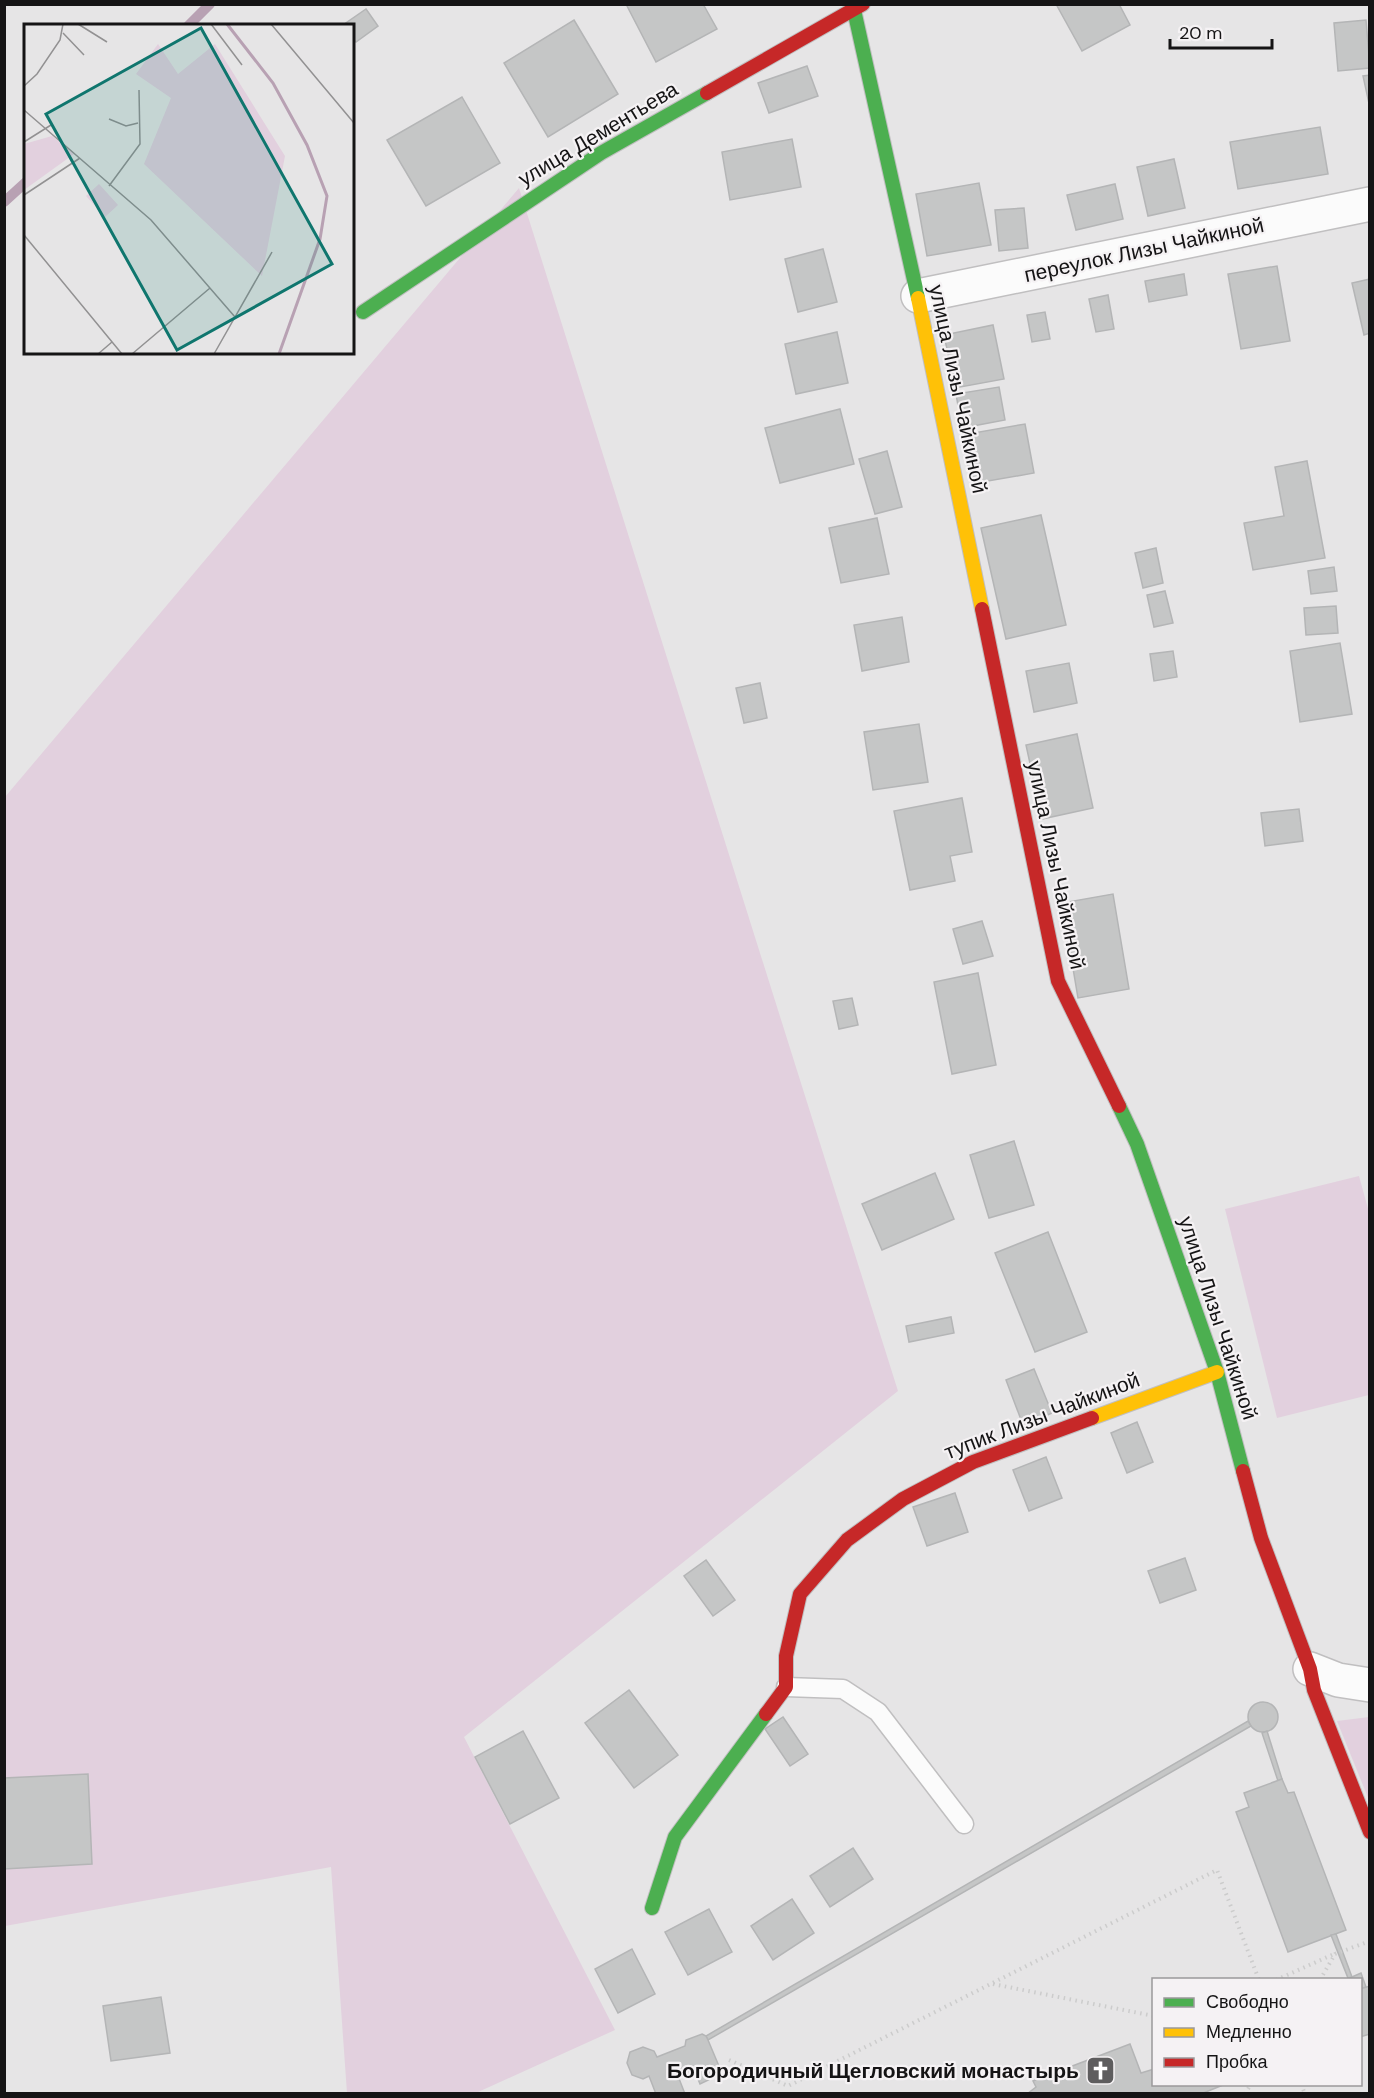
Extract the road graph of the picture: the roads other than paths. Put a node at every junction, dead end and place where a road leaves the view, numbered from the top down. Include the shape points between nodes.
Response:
1 (859, 7) edge
2 (1370, 204) edge
3 (918, 296) junction
4 (363, 312) dead end
5 (1217, 1372) junction
6 (1310, 1669) junction
7 (1370, 1685) edge
8 (786, 1687) junction
9 (964, 1824) dead end
10 (1370, 1832) edge
11 (652, 1908) dead end

1 - 3 street, улица Лизы Чайкиной
1 - 4 street, улица Дементьева via 601,153
2 - 3 street, переулок Лизы Чайкиной
3 - 5 street, улица Лизы Чайкиной via 1058,981 1137,1144
5 - 6 street, улица Лизы Чайкиной via 1261,1539
5 - 8 street, тупик Лизы Чайкиной via 973,1462 903,1499 847,1540 800,1594 786,1656
6 - 7 street via 1338,1680
6 - 10 street, улица Лизы Чайкиной via 1314,1690
8 - 9 lane via 843,1689 878,1712
8 - 11 street via 675,1837

